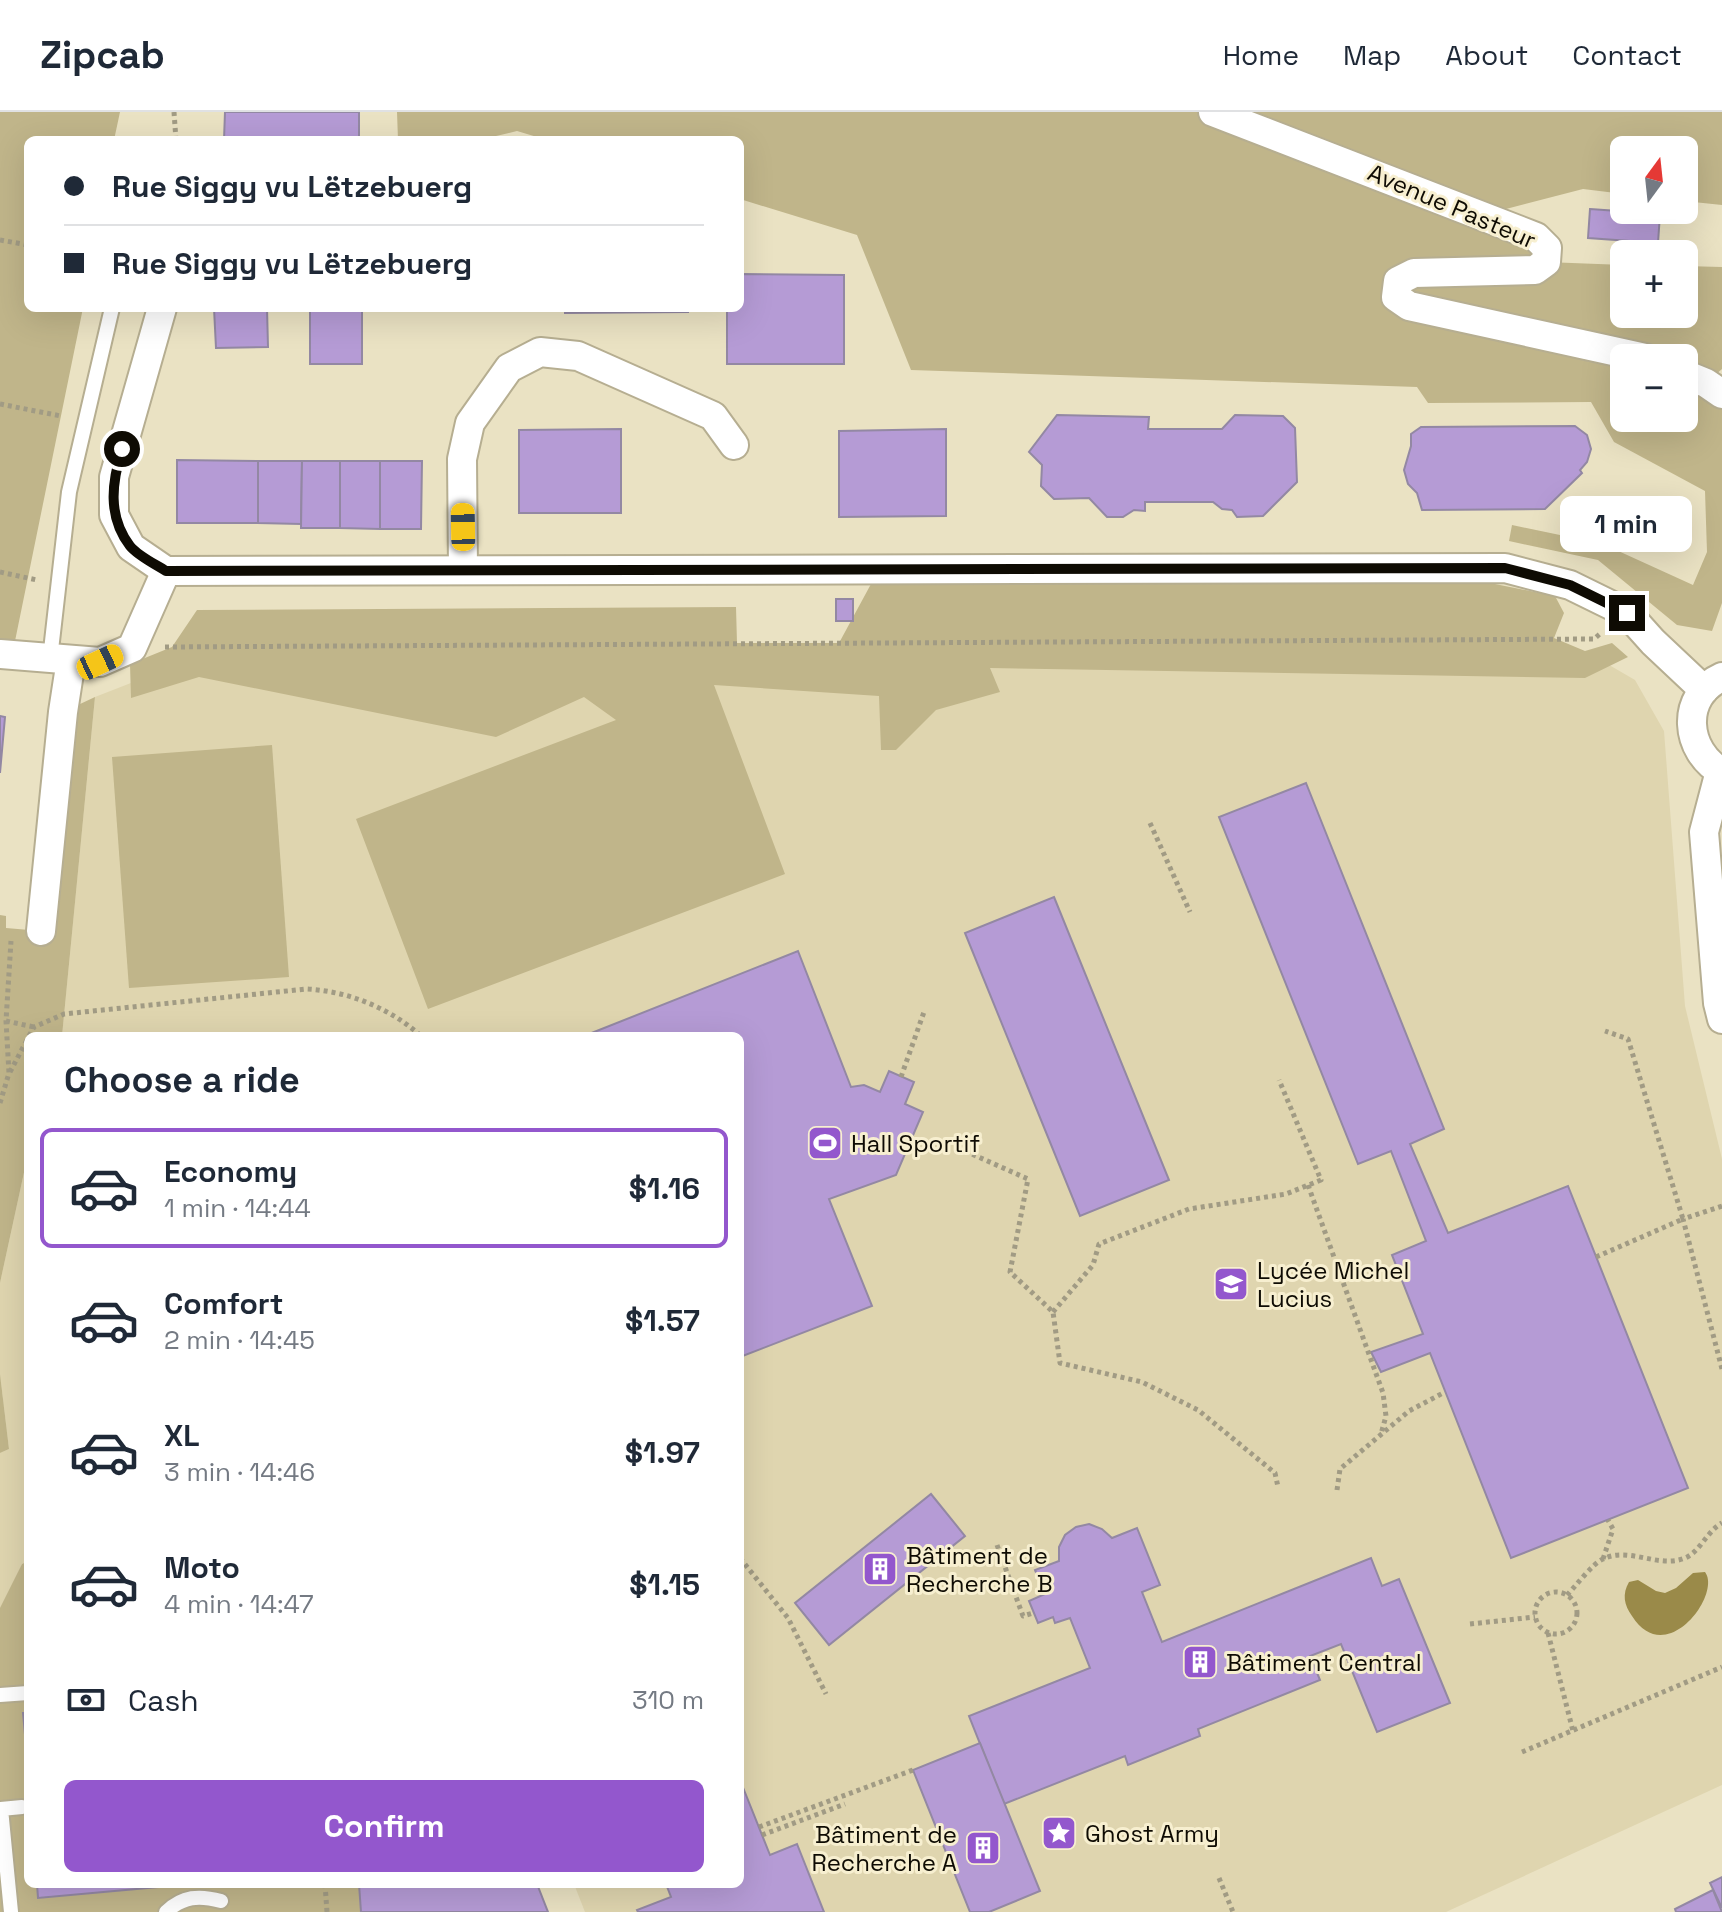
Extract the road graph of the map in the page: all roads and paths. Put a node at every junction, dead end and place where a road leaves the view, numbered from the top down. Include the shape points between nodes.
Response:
1 (174, 112) edge
2 (1213, 112) edge
3 (176, 136) edge
4 (0, 240) edge
5 (24, 244) edge
6 (111, 312) edge
7 (161, 312) edge
8 (1610, 350) edge
9 (1698, 380) edge
10 (1722, 394) edge
11 (0, 404) edge
12 (86, 421) junction
13 (734, 445) dead end
14 (463, 570) junction
15 (166, 571) junction
16 (0, 572) edge
17 (58, 584) junction
18 (1627, 613) junction
19 (132, 648) junction
20 (0, 654) edge
21 (60, 659) junction
22 (1713, 683) edge
23 (1721, 772) edge
24 (1150, 823) dead end
25 (1190, 912) dead end
26 (11, 928) dead end
27 (41, 931) dead end
28 (924, 1012) dead end
29 (1722, 1019) edge
30 (6, 1021) junction
31 (34, 1027) junction
32 (1605, 1031) dead end
33 (31, 1032) edge
34 (417, 1032) edge
35 (24, 1045) edge
36 (9, 1073) junction
37 (901, 1077) dead end
38 (1279, 1080) dead end
39 (0, 1103) edge
40 (965, 1151) dead end
41 (1308, 1185) junction
42 (1722, 1206) edge
43 (1683, 1219) junction
44 (1596, 1257) dead end
45 (1053, 1312) junction
46 (1722, 1369) edge
47 (1443, 1393) dead end
48 (1381, 1434) junction
49 (1278, 1487) dead end
50 (1337, 1490) dead end
51 (1608, 1520) dead end
52 (1722, 1523) edge
53 (997, 1545) dead end
54 (1603, 1559) junction
55 (744, 1563) edge
56 (1567, 1595) junction
57 (1033, 1613) dead end
58 (1535, 1617) junction
59 (1470, 1624) dead end
60 (1548, 1632) junction
61 (1722, 1667) edge
62 (24, 1693) edge
63 (826, 1694) dead end
64 (0, 1695) edge
65 (1573, 1731) junction
66 (1522, 1752) dead end
67 (913, 1770) dead end
68 (1, 1802) edge
69 (845, 1804) dead end
70 (22, 1807) dead end
71 (759, 1827) dead end
72 (762, 1835) dead end
73 (1219, 1878) dead end
74 (325, 1888) edge
75 (221, 1901) dead end
76 (11, 1912) edge
77 (166, 1912) edge
78 (327, 1912) edge
79 (1233, 1912) edge

1 - 3 path
2 - 8 street, Avenue Pasteur via 1536,237 1547,248 1546,262 1535,270 1414,273 1398,281 1396,297 1409,306
4 - 5 path
6 - 12 lane
7 - 15 street via 114,477 114,515 131,547
9 - 10 street
11 - 12 path
12 - 17 lane via 69,492
13 - 14 street via 713,416 578,356 540,352 509,368 470,423 462,459
14 - 15 street
14 - 18 street via 1505,568 1570,585
15 - 19 street
16 - 17 path
17 - 21 lane
18 - 19 path via 1594,639
18 - 22 street via 1653,642
19 - 21 street via 100,662
20 - 21 street
21 - 27 street via 63,712
22 - 23 street via 1694,706 1691,725 1694,744
23 - 29 street via 1704,832
24 - 25 path
26 - 30 path
28 - 37 path
30 - 31 path
30 - 36 path
31 - 33 path
31 - 34 path via 64,1014 306,989 336,990 401,1017
32 - 43 path via 1628,1039
35 - 36 path
36 - 39 path
38 - 41 path via 1321,1180
40 - 45 path via 1028,1179 1010,1272
41 - 45 path via 1286,1194 1189,1209 1099,1244 1093,1265
41 - 48 path via 1383,1393 1386,1416
42 - 43 path
43 - 44 path
43 - 46 path
45 - 49 path via 1060,1363 1142,1382 1198,1410 1275,1473
47 - 48 path
48 - 50 path via 1340,1469
51 - 54 path via 1613,1529
52 - 54 path via 1687,1557 1663,1562 1625,1555
53 - 57 path via 1023,1616
54 - 56 path
55 - 63 path via 788,1618
56 - 58 path via 1547,1594 1537,1604
56 - 60 path via 1576,1605 1573,1625 1562,1633
58 - 59 path
58 - 60 path
60 - 65 path
61 - 65 path
62 - 64 lane
65 - 66 path
67 - 71 path
68 - 70 lane
68 - 76 lane
69 - 72 path
73 - 79 path
74 - 78 path
75 - 77 lane via 200,1896 177,1901

